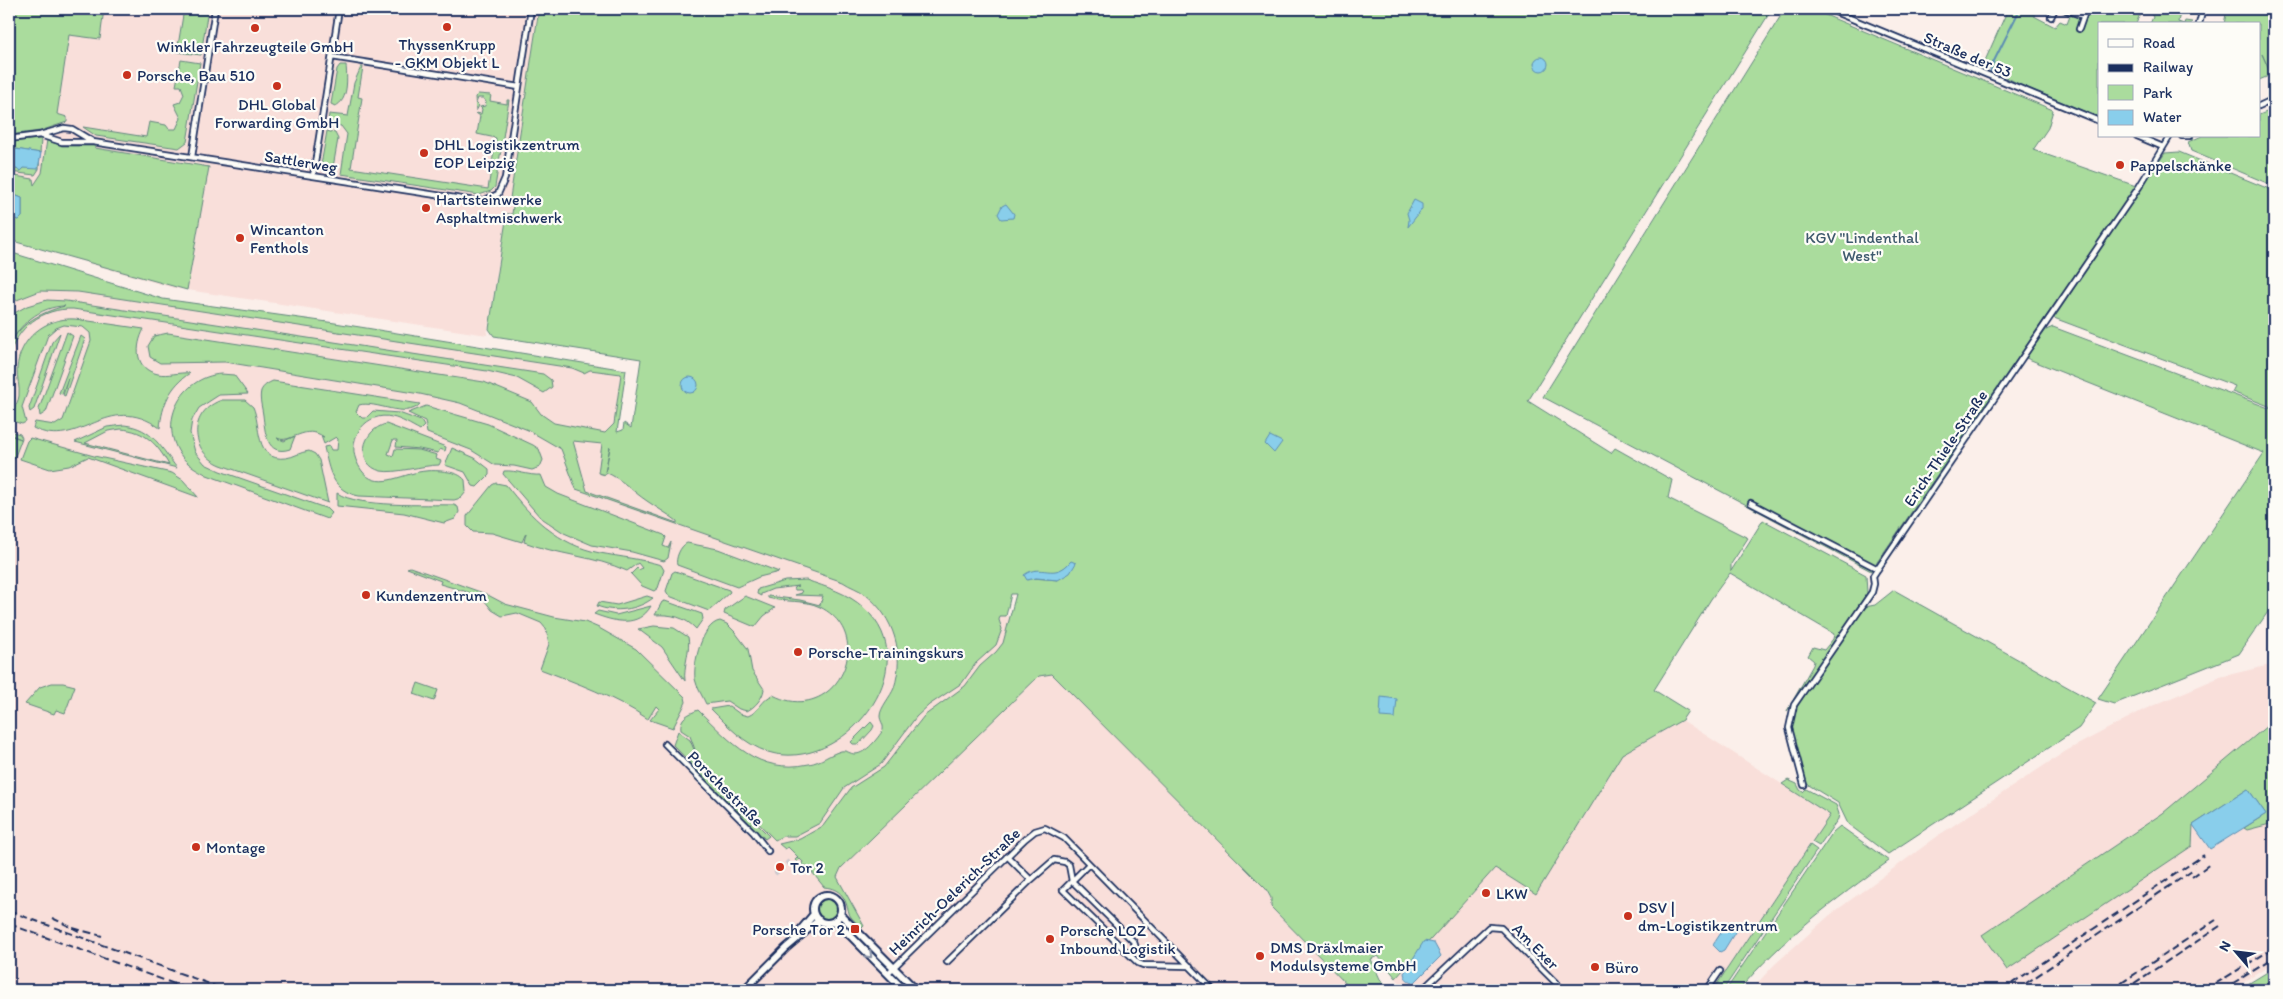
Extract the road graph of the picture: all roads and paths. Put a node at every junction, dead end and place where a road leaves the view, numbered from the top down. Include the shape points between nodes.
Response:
1 (215, 9) edge
2 (339, 9) edge
3 (531, 9) edge
4 (1828, 9) edge
5 (2055, 9) edge
6 (2064, 9) edge
7 (2086, 9) edge
8 (2191, 9) edge
9 (2202, 11) edge
10 (2083, 16) junction
11 (2051, 17) dead end
12 (2079, 29) dead end
13 (332, 57) junction
14 (519, 87) junction
15 (2274, 100) edge
16 (2260, 106) edge
17 (2098, 121) edge
18 (58, 131) junction
19 (77, 132) junction
20 (40, 136) junction
21 (2142, 138) edge
22 (2169, 138) edge
23 (9, 139) edge
24 (58, 140) junction
25 (74, 142) junction
26 (93, 142) junction
27 (2163, 147) junction
28 (192, 157) junction
29 (313, 176) junction
30 (1751, 503) dead end
31 (1878, 569) junction
32 (665, 744) dead end
33 (1804, 785) dead end
34 (768, 851) dead end
35 (1007, 856) junction
36 (1089, 864) junction
37 (1031, 880) junction
38 (1072, 881) junction
39 (840, 914) junction
40 (816, 917) junction
41 (835, 920) junction
42 (1130, 955) junction
43 (948, 962) dead end
44 (1190, 966) junction
45 (894, 968) junction
46 (1720, 972) dead end
47 (888, 973) junction
48 (744, 990) edge
49 (904, 990) edge
50 (916, 990) edge
51 (1213, 990) edge
52 (1422, 990) edge
53 (1563, 990) edge
54 (1707, 990) edge

1 - 28 street
2 - 13 street
3 - 14 street
4 - 17 street, Straße der 53
5 - 11 street
6 - 10 street
7 - 10 street
8 - 9 street
10 - 12 street
13 - 14 street
13 - 29 street
14 - 29 street, Sattlerweg via 502,189 492,198 475,201
15 - 16 street
18 - 19 street, Sattlerweg via 64,128
18 - 20 street, Sattlerweg
18 - 24 street
19 - 25 street
19 - 26 street, Sattlerweg
20 - 23 street, Sattlerweg
20 - 24 street, Sattlerweg
21 - 27 street
22 - 27 street, Erich-Thiele-Straße
24 - 25 street, Sattlerweg
25 - 26 street, Sattlerweg
26 - 28 street, Sattlerweg
27 - 31 street, Erich-Thiele-Straße
28 - 29 street, Sattlerweg
30 - 31 street
31 - 33 street, Erich-Thiele-Straße via 1873,576 1872,592 1791,712 1789,728
32 - 34 street, Porschestraße via 754,832
35 - 36 street, Heinrich-Oelerich-Straße via 1035,831 1045,828 1064,838
35 - 37 street
35 - 45 street, Heinrich-Oelerich-Straße
36 - 38 street
36 - 44 street, Heinrich-Oelerich-Straße
37 - 38 street via 1050,862 1058,859 1069,865
37 - 43 street
38 - 42 street via 1134,942 1136,948
38 - 42 street via 1064,890
39 - 40 street via 839,901 828,894 816,900 813,907
39 - 41 street
39 - 45 street
40 - 41 street via 827,923
40 - 48 street
41 -> 47 street
42 - 44 street via 1143,965
44 - 51 street, Heinrich-Oelerich-Straße
45 - 47 street, Heinrich-Oelerich-Straße
45 - 50 street
46 - 54 street
47 - 49 street
52 - 53 street, Am Exer via 1488,927 1501,928

